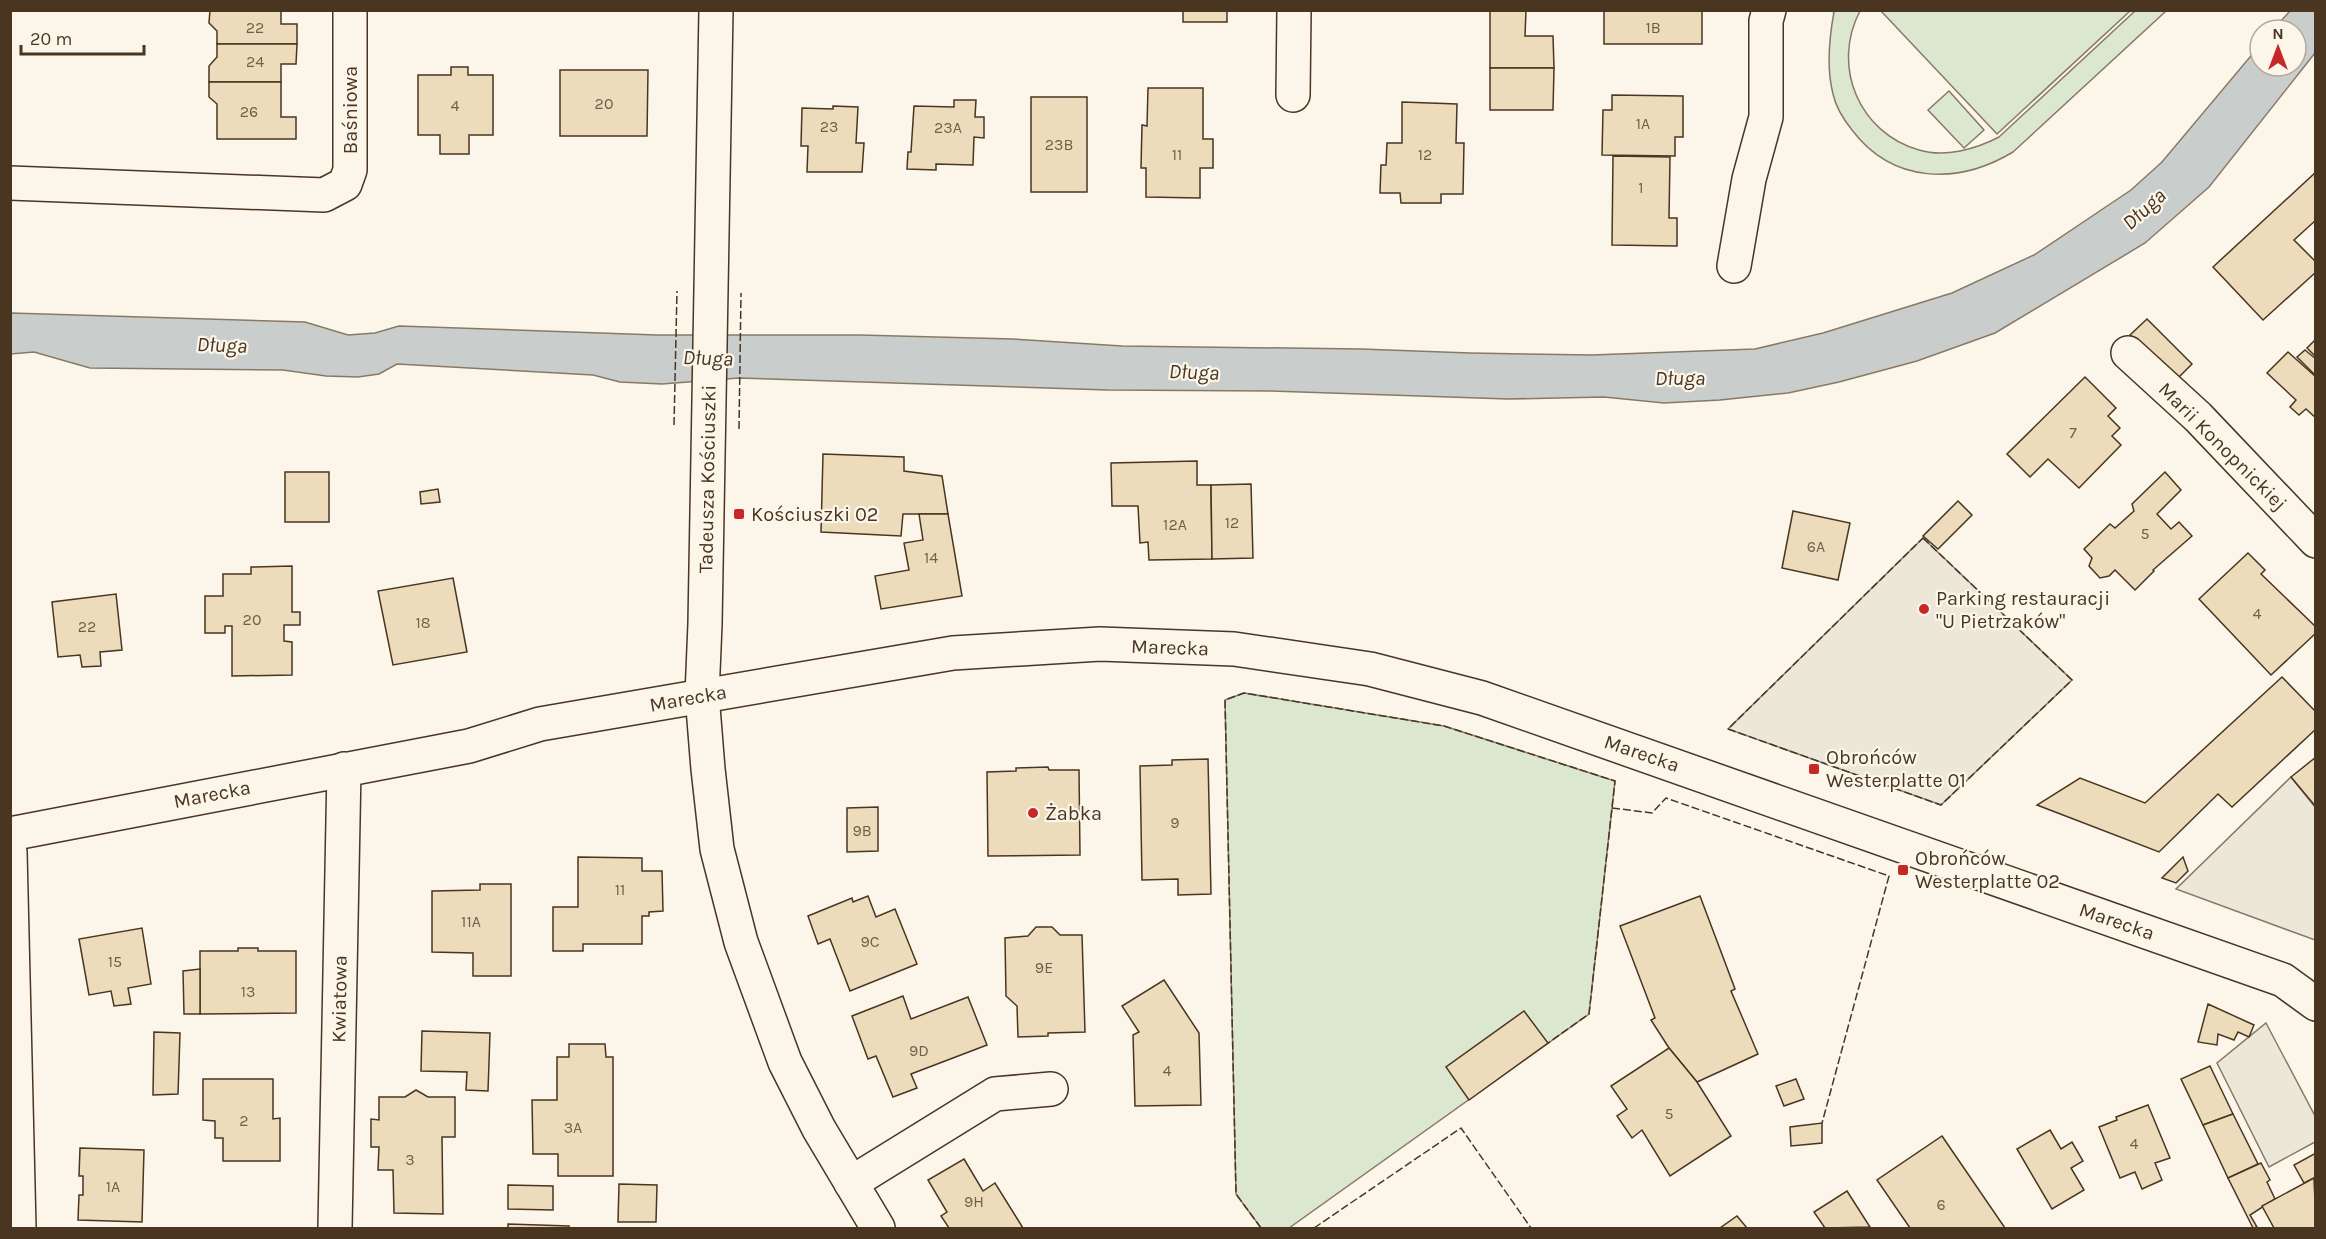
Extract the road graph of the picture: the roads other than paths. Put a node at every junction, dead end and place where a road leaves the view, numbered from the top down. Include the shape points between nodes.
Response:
1 (350, 10) edge
2 (716, 10) edge
3 (1294, 10) edge
4 (1769, 10) edge
5 (1293, 95) dead end
6 (10, 183) edge
7 (1734, 266) dead end
8 (2128, 353) dead end
9 (2316, 541) edge
10 (702, 695) junction
11 (344, 769) junction
12 (10, 834) edge
13 (10, 852) edge
14 (2308, 995) edge
15 (1051, 1089) dead end
16 (851, 1183) junction
17 (19, 1228) edge
18 (335, 1228) edge
19 (879, 1228) edge

1 - 6 street, Baśniowa via 350,170 345,184 324,195
2 - 10 street, Tadeusza Kościuszki
3 - 5 street
4 - 7 street via 1766,117 1749,179
8 - 9 street, Marii Konopnickiej via 2198,417
10 - 11 street, Marecka via 540,724 469,746
10 - 14 street, Marecka via 953,653 1100,644 1234,649 1370,669 1482,698 1620,745 2283,980
10 - 16 street, Tadeusza Kościuszki via 717,849 741,942 785,1062
11 - 12 street, Marecka
11 - 18 street, Kwiatowa
13 - 17 street
15 - 16 street via 995,1094
16 - 19 street, Tadeusza Kościuszki

